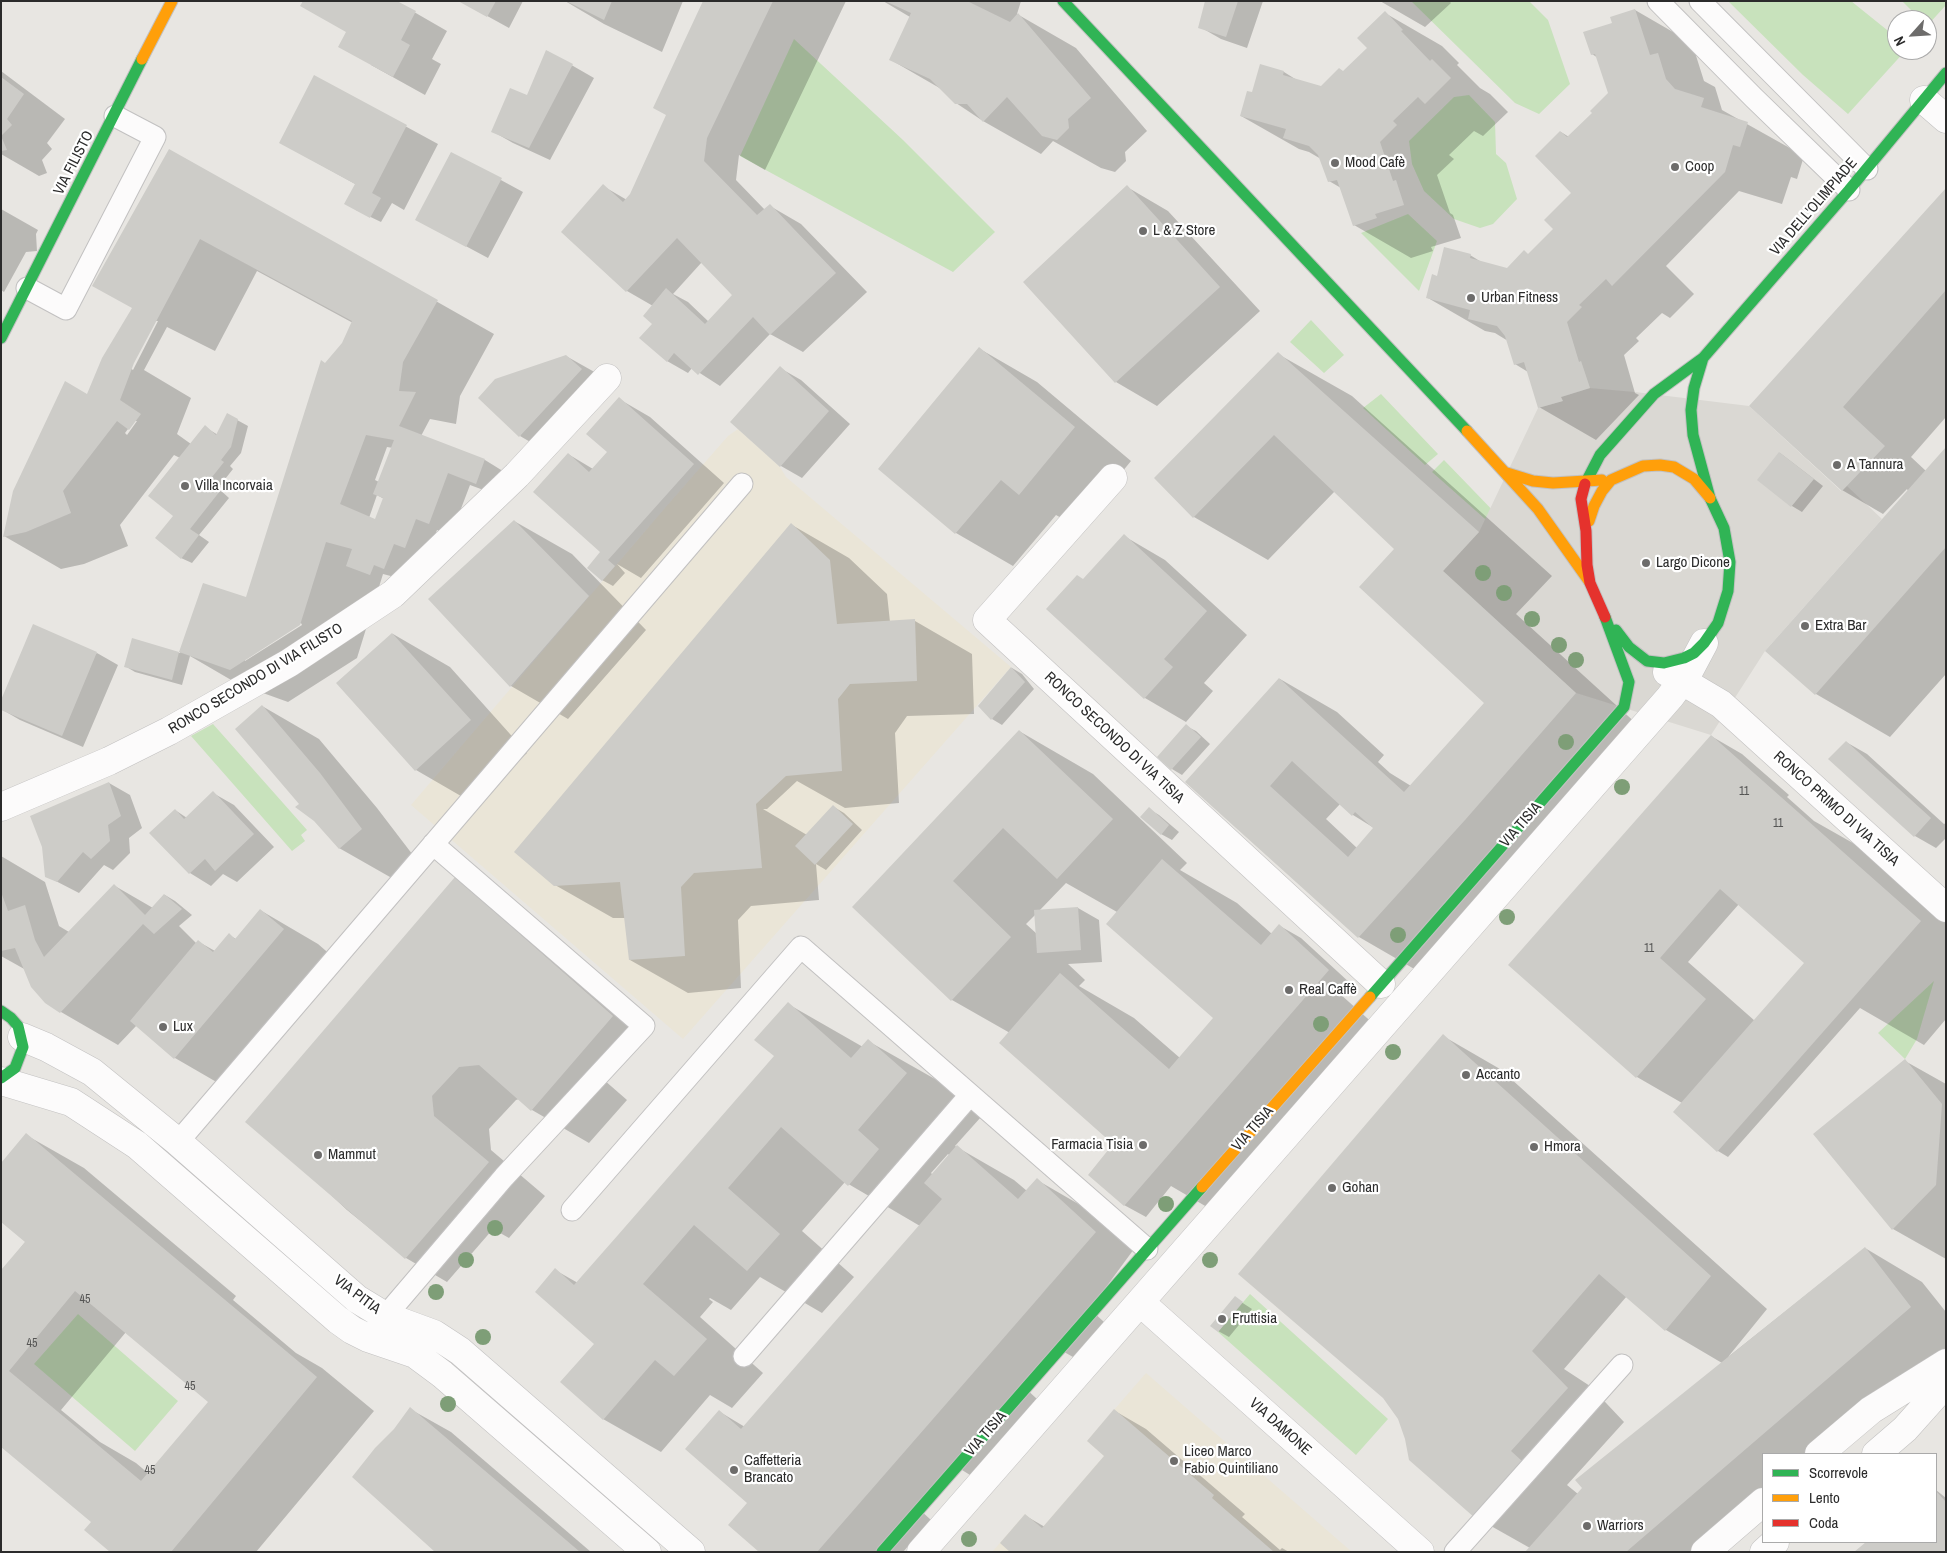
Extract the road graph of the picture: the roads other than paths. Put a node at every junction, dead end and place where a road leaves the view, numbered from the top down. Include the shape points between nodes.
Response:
1 (172, 1) edge
2 (1064, 1) edge
3 (1658, 1) edge
4 (1700, 1) edge
5 (1946, 73) edge
6 (1924, 100) junction
7 (115, 116) junction
8 (1946, 119) edge
9 (1867, 169) junction
10 (1849, 190) junction
11 (27, 288) junction
12 (1, 338) edge
13 (1703, 358) junction
14 (606, 378) dead end
15 (1507, 473) junction
16 (1113, 478) dead end
17 (1611, 480) junction
18 (1586, 482) junction
19 (742, 484) dead end
20 (1710, 498) junction
21 (1586, 531) junction
22 (1590, 583) junction
23 (1605, 616) junction
24 (1704, 644) junction
25 (1647, 662) junction
26 (1683, 680) junction
27 (1, 806) edge
28 (433, 844) junction
29 (1946, 908) edge
30 (1381, 984) junction
31 (1, 1011) edge
32 (22, 1037) junction
33 (1, 1080) edge
34 (970, 1095) junction
35 (178, 1142) junction
36 (572, 1210) dead end
37 (1148, 1249) junction
38 (1140, 1302) junction
39 (385, 1316) junction
40 (368, 1338) junction
41 (744, 1356) dead end
42 (1946, 1363) edge
43 (1622, 1365) dead end
44 (1946, 1383) edge
45 (1820, 1453) edge
46 (1877, 1453) edge
47 (1762, 1503) edge
48 (1774, 1543) edge
49 (647, 1552) edge
50 (691, 1552) edge
51 (882, 1552) edge
52 (922, 1552) edge
53 (1420, 1552) edge
54 (1455, 1552) edge
55 (1705, 1552) edge
56 (1764, 1552) edge

1 - 7 street, VIA FILISTO
2 - 15 street
3 - 10 lane
4 - 9 lane
5 - 6 street, VIA DELL'OLIMPIADE
6 - 8 street
6 - 9 street, VIA DELL'OLIMPIADE
7 - 11 street, VIA FILISTO
7 - 11 lane via 155,137 66,309
9 - 10 street, VIA DELL'OLIMPIADE
10 - 13 street, VIA DELL'OLIMPIADE
11 - 12 street, VIA FILISTO
13 - 18 street via 1654,394 1600,455
13 - 20 street via 1691,410 1693,435
14 - 27 street, RONCO SECONDO DI VIA FILISTO via 517,475 393,594 290,663 169,731 109,762
15 - 18 street via 1532,481
15 - 22 street via 1538,509
16 - 30 street, RONCO SECONDO DI VIA TISIA via 987,620
17 - 18 street
17 - 20 street via 1643,466 1674,467 1694,479
17 - 21 street via 1594,506
18 - 21 street via 1581,500
19 - 28 lane
20 - 24 street via 1724,528 1730,562 1726,599 1718,622
21 - 22 street
22 - 23 street
23 - 25 street via 1629,647
23 - 30 street, VIA TISIA via 1629,682 1624,707
24 - 25 street via 1684,658 1664,663
24 - 26 street, VIA TISIA
25 - 26 street, RONCO PRIMO DI VIA TISIA
26 - 29 street, RONCO PRIMO DI VIA TISIA via 1727,710
26 - 38 street, VIA TISIA
28 - 35 lane
28 - 39 lane via 644,1026 504,1177
30 - 37 street, VIA TISIA
31 - 32 street via 18,1026
32 - 33 street via 20,1058 15,1068
32 - 35 street, VIA PITIA via 92,1072
33 - 40 street, VIA PITIA via 71,1102 137,1145 338,1320
34 - 36 lane via 800,947
34 - 37 lane
34 - 41 lane
35 - 39 street, VIA PITIA via 357,1298
37 - 51 street, VIA TISIA
38 - 52 street, VIA TISIA
38 - 53 street, VIA DAMONE
39 - 40 lane
39 - 50 street, VIA PITIA via 434,1334 460,1351
40 - 49 street, VIA PITIA via 415,1354 442,1374
42 - 45 street via 1871,1410
43 - 54 lane
44 - 46 street via 1905,1429
47 - 55 street
48 - 56 street

